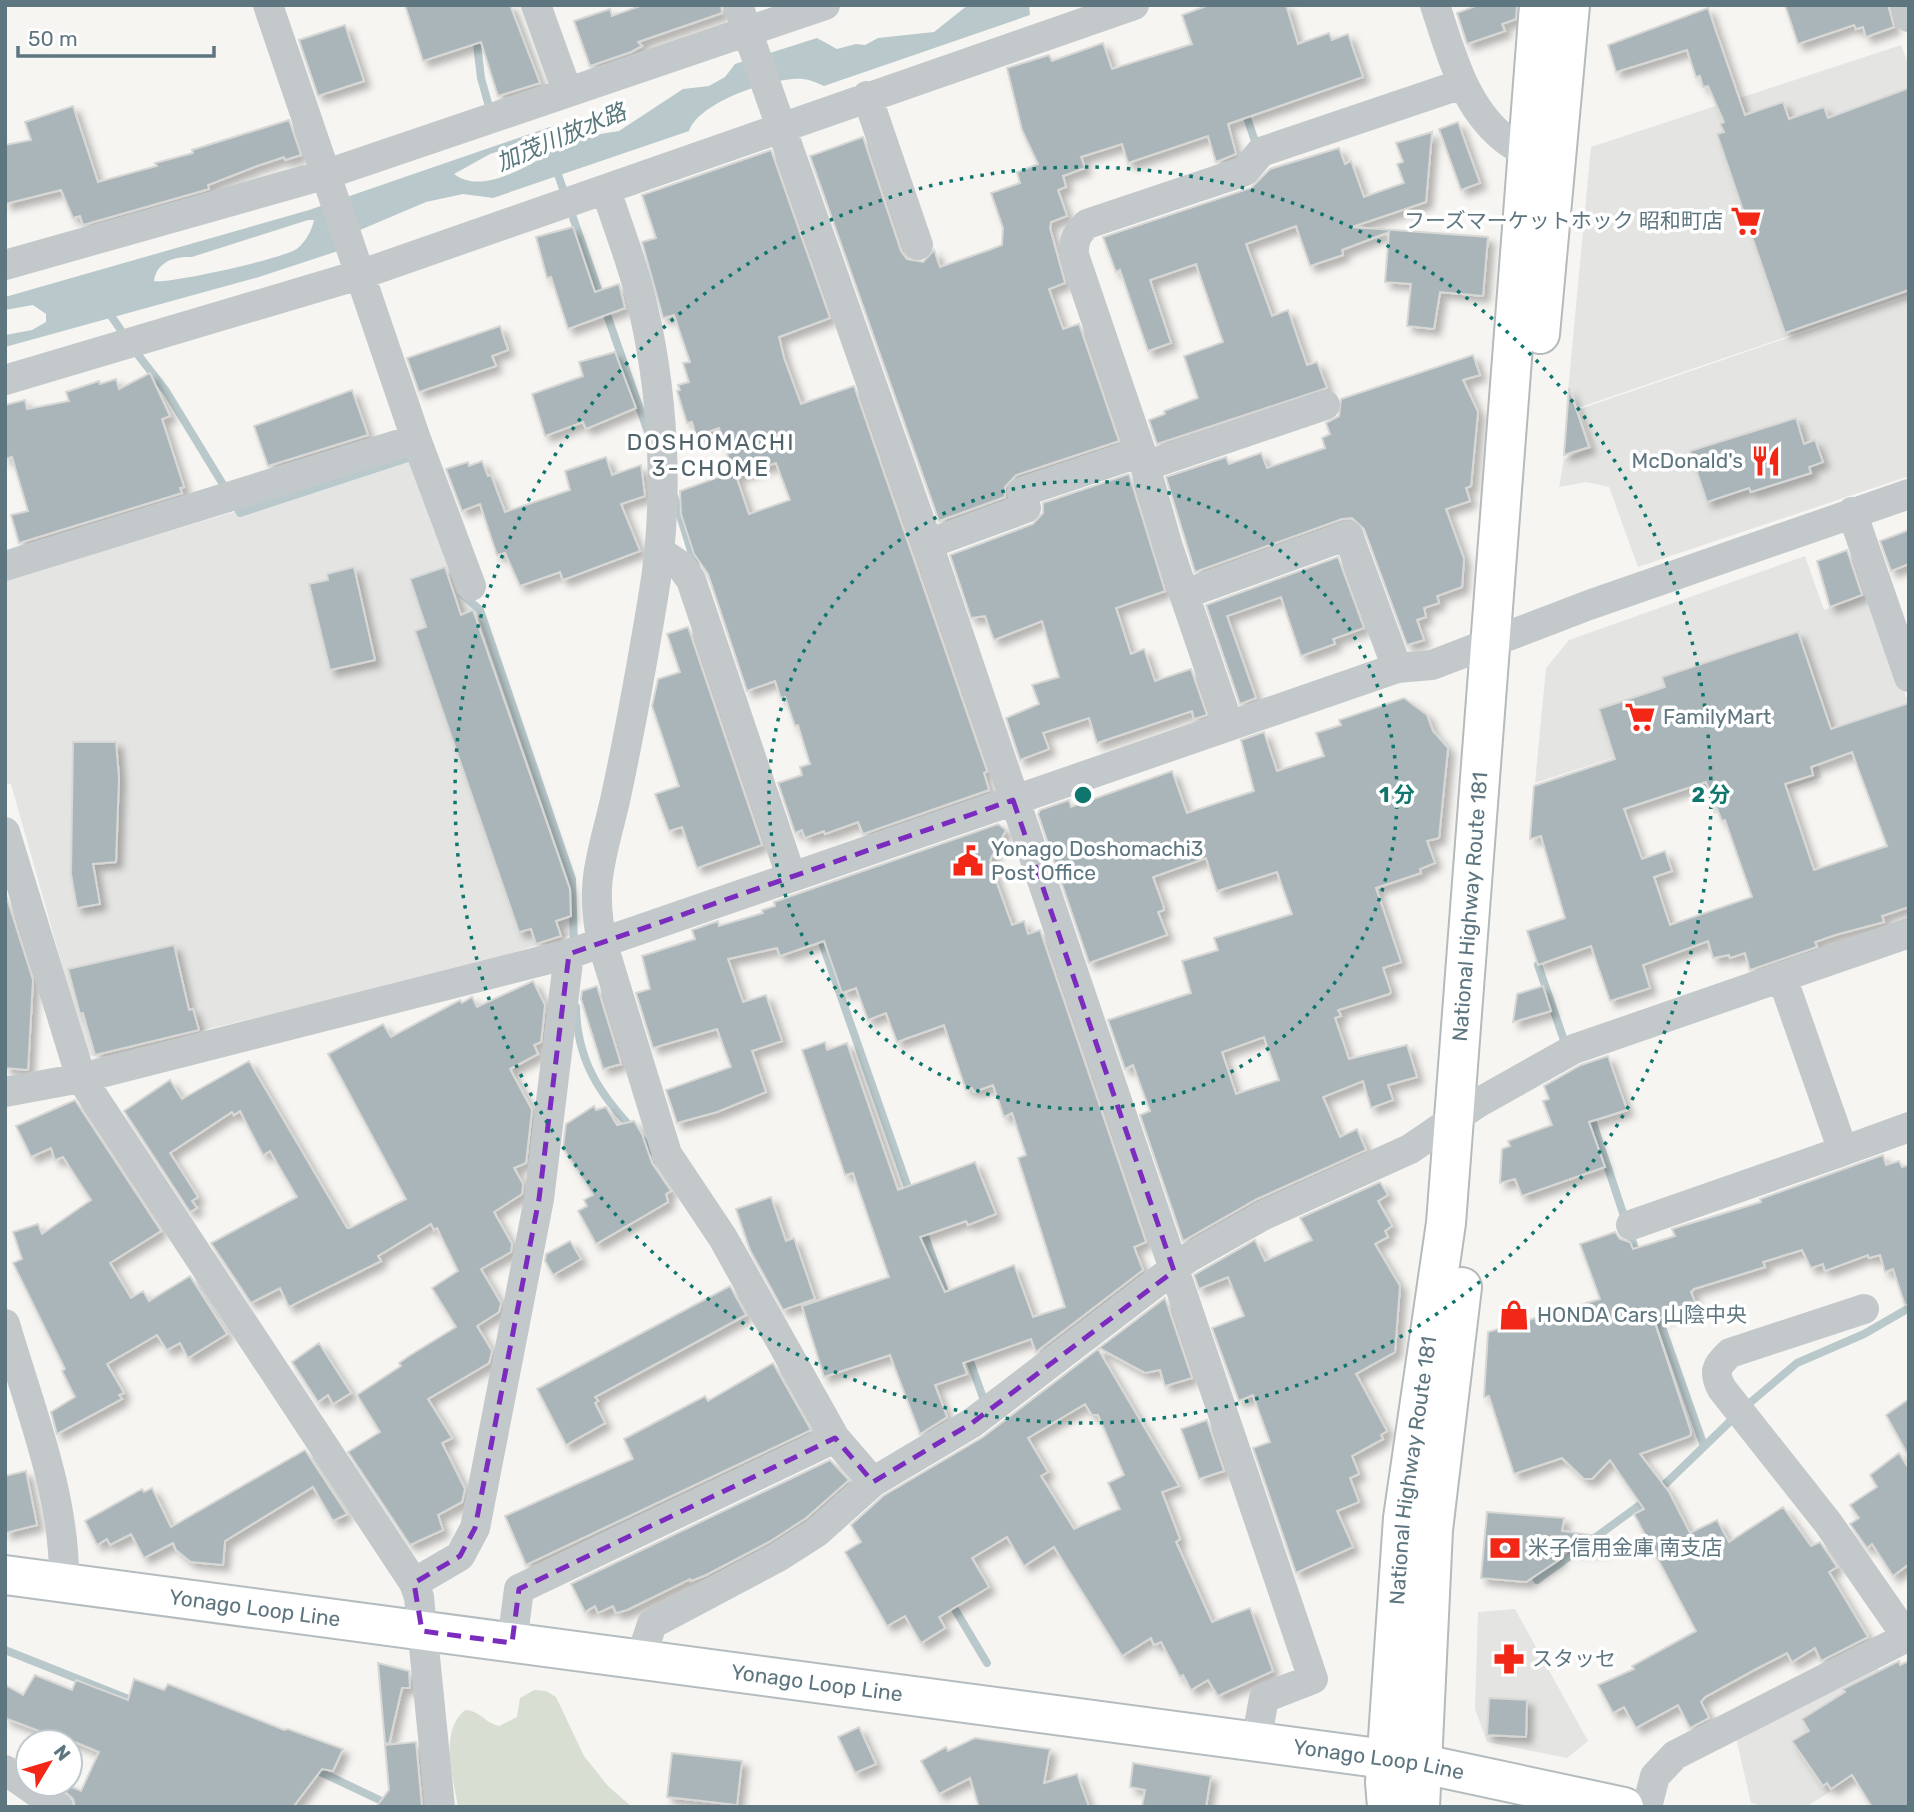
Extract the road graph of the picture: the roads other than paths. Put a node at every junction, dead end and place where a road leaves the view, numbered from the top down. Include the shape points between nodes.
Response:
1 (268, 5) edge
2 (536, 5) edge
3 (825, 5) edge
4 (1134, 5) edge
5 (1435, 5) edge
6 (1539, 5) edge
7 (1570, 5) edge
8 (1905, 5) edge
9 (1909, 17) edge
10 (745, 26) edge
11 (1462, 84) junction
12 (567, 91) junction
13 (867, 96) junction
14 (778, 122) junction
15 (1513, 145) dead end
16 (329, 179) junction
17 (606, 190) junction
18 (918, 245) dead end
19 (5, 265) edge
20 (359, 269) junction
21 (5, 380) edge
22 (1325, 405) dead end
23 (416, 439) junction
24 (1143, 459) junction
25 (1909, 494) edge
26 (1852, 512) junction
27 (928, 544) junction
28 (659, 551) junction
29 (5, 566) edge
30 (471, 586) dead end
31 (1185, 594) junction
32 (1502, 639) junction
33 (1397, 668) junction
34 (1909, 677) edge
35 (1229, 726) junction
36 (1013, 800) junction
37 (5, 832) edge
38 (791, 876) junction
39 (1909, 933) edge
40 (602, 942) junction
41 (569, 954) junction
42 (1782, 977) junction
43 (81, 1078) junction
44 (6, 1098) edge
45 (1464, 1112) junction
46 (1909, 1128) edge
47 (1843, 1151) junction
48 (1631, 1225) dead end
49 (1174, 1271) junction
50 (1864, 1309) dead end
51 (5, 1324) edge
52 (835, 1438) junction
53 (873, 1482) junction
54 (5, 1575) edge
55 (64, 1583) junction
56 (414, 1583) junction
57 (422, 1631) junction
58 (1908, 1637) edge
59 (512, 1643) junction
60 (640, 1660) junction
61 (1256, 1742) junction
62 (1406, 1762) junction
63 (5, 1770) edge
64 (58, 1807) edge
65 (440, 1807) edge
66 (1387, 1807) edge
67 (1420, 1807) edge
68 (1624, 1807) edge
69 (1647, 1807) edge

1 - 16 street
2 - 12 street
3 - 10 street
4 - 13 street
5 - 11 street
6 - 32 main road, National Highway Route 181
7 - 32 main road, National Highway Route 181
8 - 9 street
10 - 12 street
10 - 14 street
11 - 15 street via 1493,131
11 - 24 street via 1261,152 1245,171 1087,224 1078,233 1074,255
12 - 16 street
13 - 14 street
13 - 18 street
14 - 17 street
14 - 27 street
16 - 19 street
16 - 20 street
17 - 20 street
17 - 28 street via 639,291 658,388
20 - 21 street
20 - 23 street
22 - 24 street
23 - 29 street
23 - 30 street
24 - 27 street via 1022,492 1026,508
24 - 31 street
25 - 26 street
26 - 32 street
26 - 34 street
27 - 36 street
28 - 38 street via 681,566 691,580
28 - 40 street via 616,796 596,877
31 - 33 street via 1348,535
31 - 35 street
32 - 33 street via 1432,665
32 - 45 main road, National Highway Route 181
33 - 35 street
35 - 36 street
36 - 38 street
36 - 49 street
37 - 43 street
38 - 40 street
39 - 42 street
40 - 41 street
40 - 52 street via 667,1154 723,1238
41 - 43 street
41 - 56 street via 539,1199 475,1528 460,1556
42 - 45 street via 1574,1049
42 - 47 street
43 - 44 street
43 - 56 street
45 - 49 street via 1391,1158 1264,1214
45 - 62 main road, National Highway Route 181 via 1461,1297
46 - 47 street
47 - 48 street
49 - 53 street via 972,1423
49 - 61 street via 1313,1679 1264,1698
50 - 58 street via 1730,1353 1717,1366 1715,1376
51 - 55 street via 59,1515
52 - 53 street
52 - 59 street via 519,1589
53 - 60 street via 817,1532 652,1624
54 - 55 main road, Yonago Loop Line
55 - 57 main road, Yonago Loop Line
56 - 57 street
57 - 59 main road, Yonago Loop Line
57 - 65 street
58 - 69 street via 1675,1755 1655,1776
59 - 60 main road, Yonago Loop Line
60 - 61 main road, Yonago Loop Line
61 - 62 main road, Yonago Loop Line
62 - 66 main road, National Highway Route 181 via 1385,1782
62 - 67 main road, National Highway Route 181
62 - 68 main road, Yonago Loop Line
63 - 64 street

